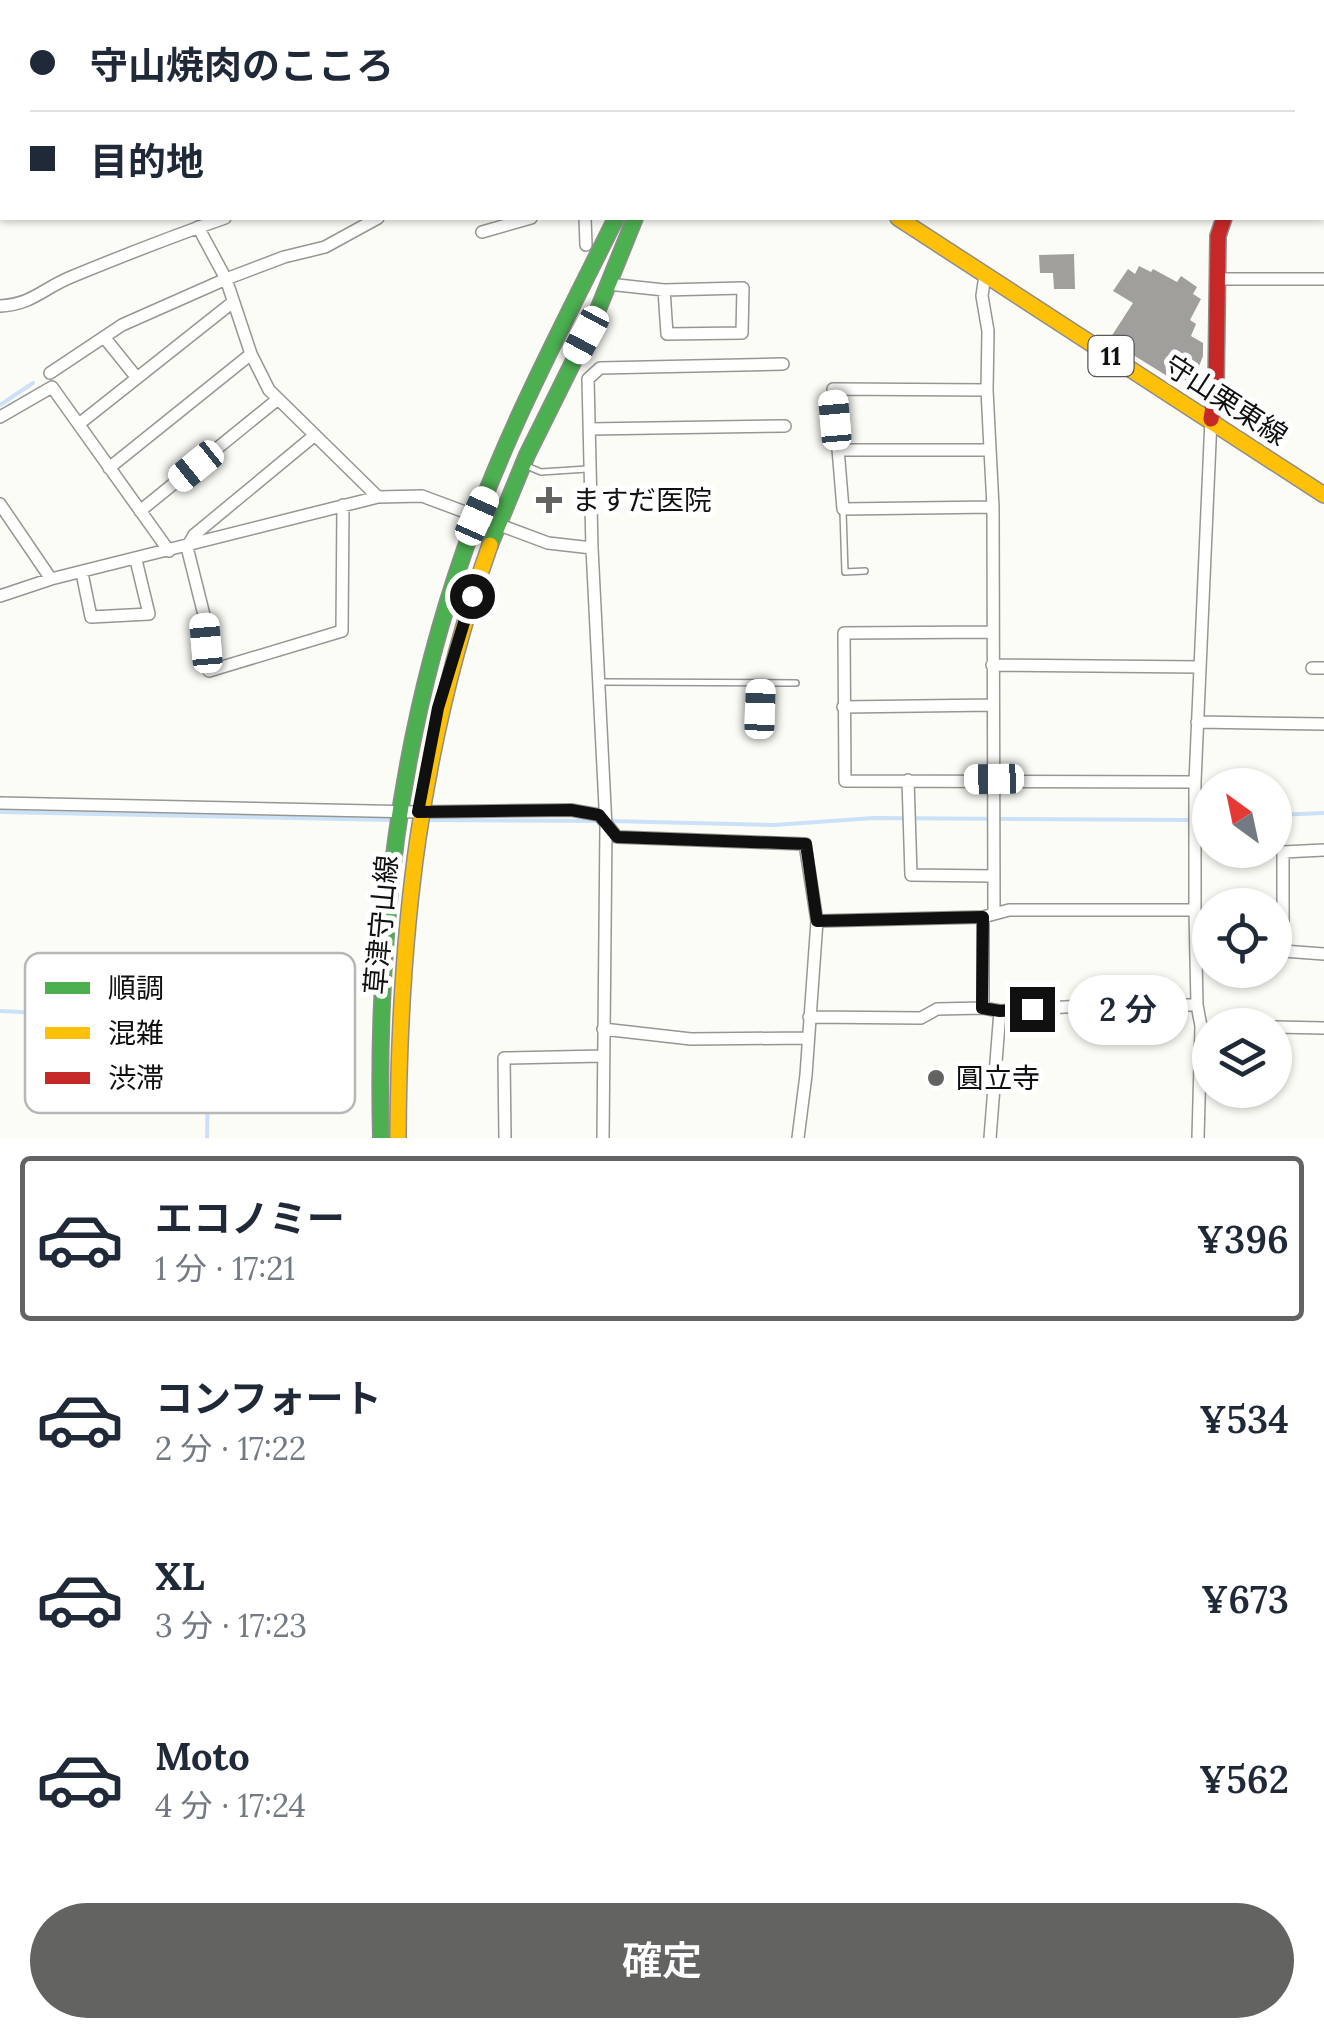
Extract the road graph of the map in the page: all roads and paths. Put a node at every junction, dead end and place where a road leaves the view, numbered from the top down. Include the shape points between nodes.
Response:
1 (374, 220) edge
2 (524, 220) edge
3 (585, 220) edge
4 (615, 220) edge
5 (634, 220) edge
6 (901, 220) edge
7 (1223, 220) edge
8 (190, 224) edge
9 (482, 232) dead end
10 (586, 245) dead end
11 (985, 275) junction
12 (226, 279) junction
13 (1218, 279) junction
14 (1324, 279) edge
15 (608, 284) junction
16 (664, 290) junction
17 (233, 302) junction
18 (0, 306) edge
19 (104, 337) junction
20 (251, 354) junction
21 (783, 364) dead end
22 (50, 373) dead end
23 (136, 378) junction
24 (987, 390) junction
25 (278, 399) junction
26 (0, 418) edge
27 (1211, 419) junction
28 (78, 424) junction
29 (785, 426) dead end
30 (590, 430) junction
31 (315, 435) junction
32 (838, 450) junction
33 (990, 450) junction
34 (522, 465) junction
35 (109, 468) junction
36 (590, 469) junction
37 (1324, 496) edge
38 (378, 498) junction
39 (0, 504) edge
40 (343, 505) junction
41 (994, 507) junction
42 (842, 509) junction
43 (140, 511) junction
44 (477, 516) junction
45 (497, 524) junction
46 (187, 548) junction
47 (592, 548) junction
48 (169, 551) junction
49 (136, 560) junction
50 (865, 571) dead end
51 (82, 573) junction
52 (52, 580) junction
53 (0, 596) edge
54 (992, 632) junction
55 (992, 666) junction
56 (1199, 666) junction
57 (599, 682) junction
58 (796, 683) dead end
59 (761, 684) junction
60 (993, 705) junction
61 (843, 707) junction
62 (1198, 722) junction
63 (1324, 724) edge
64 (760, 734) dead end
65 (1196, 768) edge
66 (994, 779) junction
67 (908, 780) junction
68 (1192, 782) edge
69 (0, 804) edge
70 (400, 809) junction
71 (418, 812) junction
72 (606, 828) junction
73 (1324, 850) edge
74 (992, 876) junction
75 (1192, 910) edge
76 (989, 914) junction
77 (817, 921) junction
78 (1324, 954) edge
79 (1196, 988) edge
80 (1197, 1005) junction
81 (982, 1008) junction
82 (1198, 1008) edge
83 (1000, 1011) junction
84 (809, 1017) junction
85 (1292, 1027) edge
86 (604, 1028) junction
87 (1324, 1028) edge
88 (806, 1038) junction
89 (604, 1056) junction
90 (1200, 1108) edge
91 (380, 1138) edge
92 (398, 1138) edge
93 (505, 1138) edge
94 (604, 1138) edge
95 (798, 1138) edge
96 (990, 1138) edge
97 (1198, 1138) edge

1 - 12 street via 325,247
2 - 9 street
3 - 10 street
4 - 44 main road, 草津守山線
5 - 15 main road, 草津守山線
6 - 11 main road, 守山栗東線 / 11
7 - 13 main road
8 - 12 street
8 - 18 street via 22,304
11 - 24 street
11 - 27 main road, 守山栗東線 / 11
12 - 17 street
12 - 19 street
13 - 14 street
13 - 27 main road
15 - 16 street
15 - 34 main road, 草津守山線
16 - 16 street via 743,288 742,334 667,334
17 - 20 street
17 - 23 street
19 - 22 street
19 - 23 street
20 - 25 street
20 - 35 street
21 - 30 street via 600,368 588,380
23 - 28 street
24 - 32 street via 833,390
24 - 33 street
25 - 31 street
25 - 43 street
26 - 28 street via 52,387
27 - 37 main road, 守山栗東線 / 11
27 - 56 street
28 - 35 street
29 - 30 street
30 - 36 street
31 - 38 street
31 - 46 street via 194,535
32 - 33 street
32 - 42 street
33 - 41 street
34 - 36 lane via 541,472
34 - 45 main road, 草津守山線
35 - 43 street
36 - 47 street
38 - 40 street
38 - 44 street via 422,496
39 - 52 street
40 - 46 street
40 - 46 street via 342,631 209,671
41 - 42 street
41 - 54 street
42 - 50 lane via 845,572
43 - 48 street
44 - 45 street
44 - 70 main road, 草津守山線 via 420,703
45 - 47 street via 548,543
45 - 71 main road, 草津守山線 via 438,708
46 - 48 street
47 - 57 street
48 - 49 street
49 - 51 street
49 - 51 street via 149,614 92,617
51 - 52 street
52 - 53 street
54 - 55 street
54 - 61 street via 844,633
55 - 56 street
55 - 60 street
56 - 62 street
57 - 59 lane
57 - 72 street
58 - 59 lane
59 - 64 lane
60 - 61 street
60 - 66 street
61 - 67 street via 845,782
62 - 63 street
62 - 65 street
66 - 67 street
66 - 68 street
66 - 74 street
67 - 74 street via 911,875
69 - 70 street
70 - 71 street
70 - 91 main road, 草津守山線 via 380,994
71 - 72 street via 571,810 599,815
71 - 92 main road, 草津守山線 via 398,1011
72 - 77 street via 617,837 806,844
72 - 86 street
73 - 78 street via 1284,852 1283,951
74 - 76 street
75 - 76 street
76 - 77 street
76 - 81 street
77 - 84 street
79 - 80 street
80 - 82 street
80 - 83 street
81 - 83 street
81 - 84 street via 936,1009 921,1018
83 - 96 street
84 - 88 street
85 - 87 street
86 - 88 street via 691,1039
86 - 89 street
88 - 95 street
89 - 93 street via 504,1058
89 - 94 street
90 - 97 street

